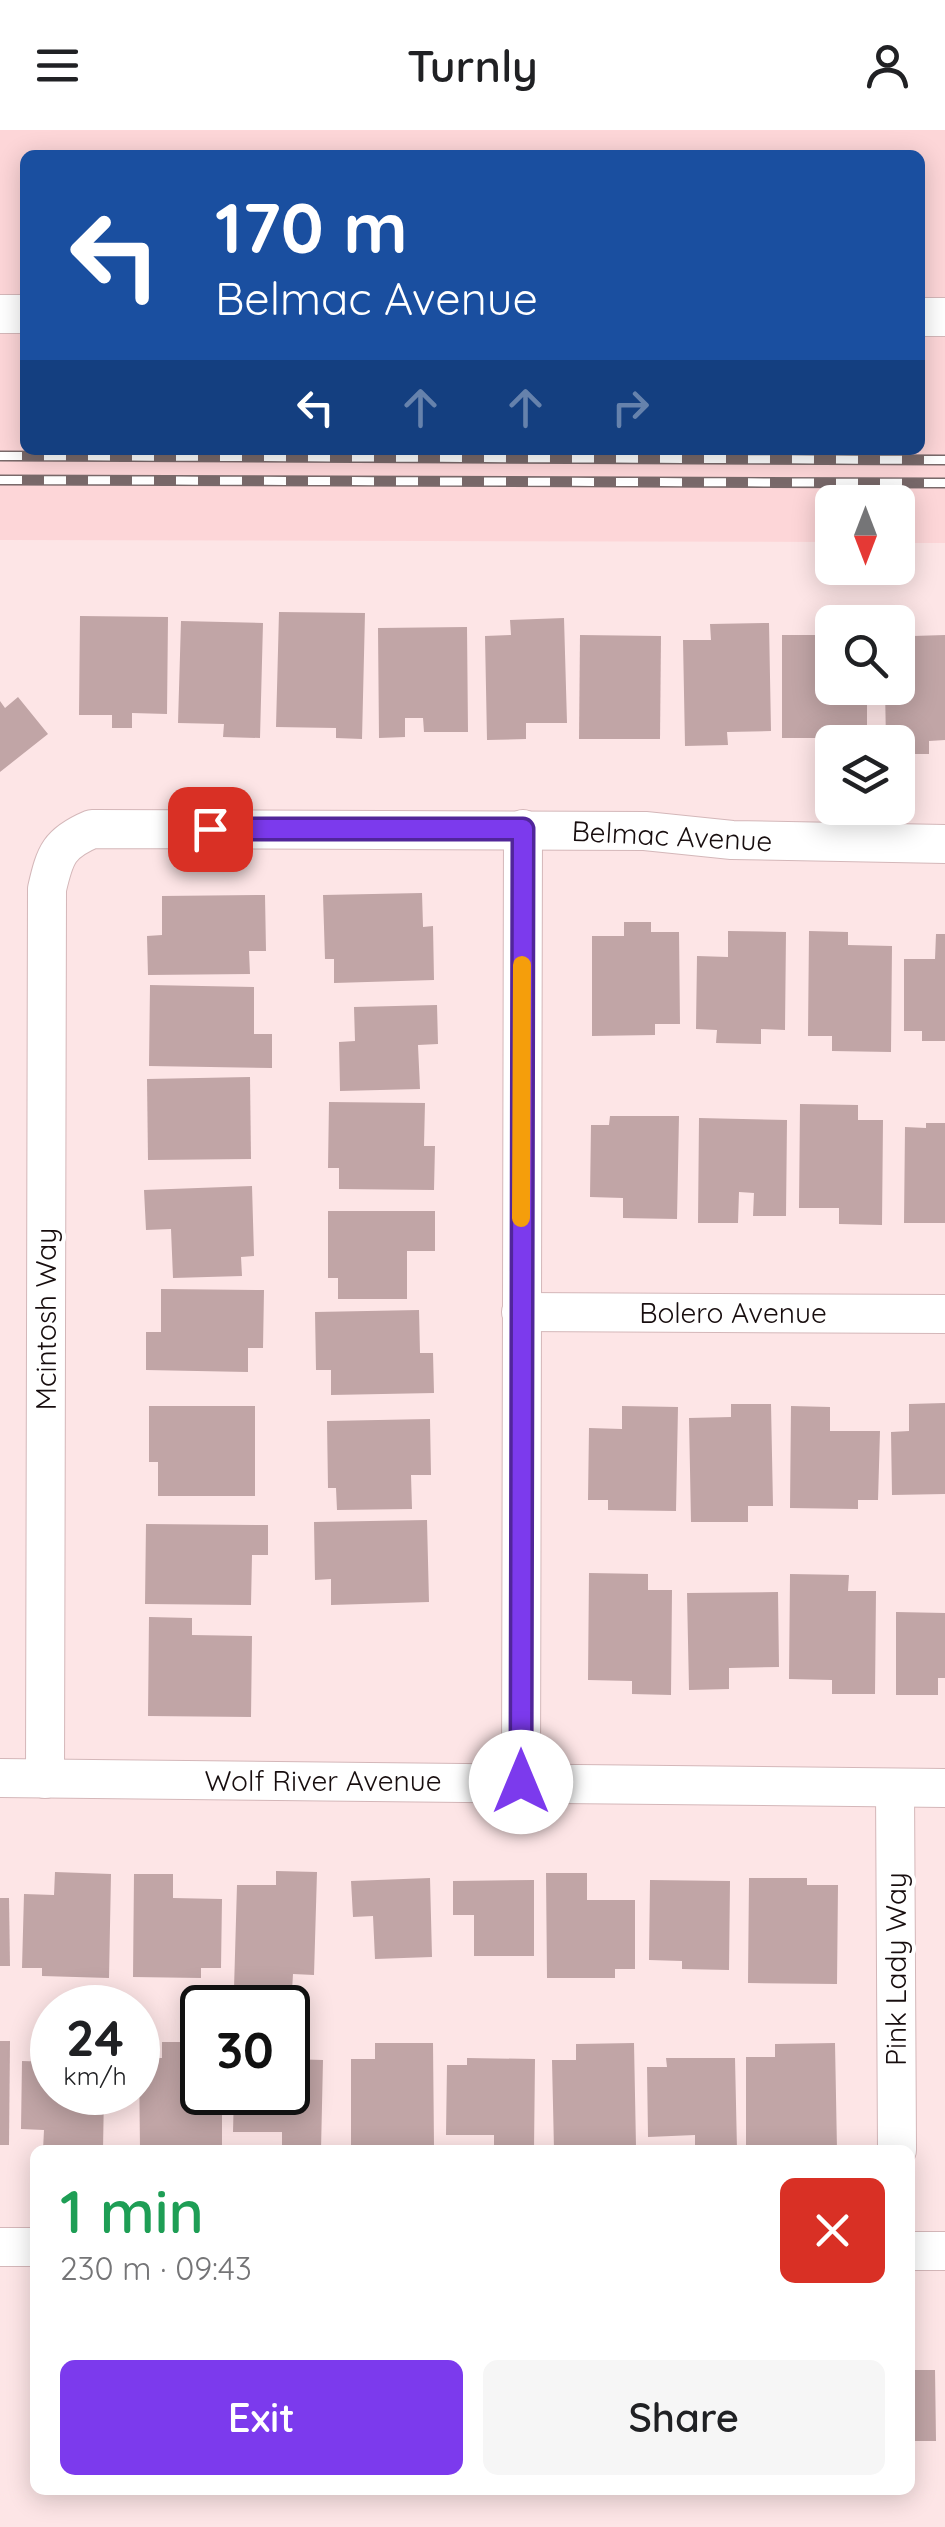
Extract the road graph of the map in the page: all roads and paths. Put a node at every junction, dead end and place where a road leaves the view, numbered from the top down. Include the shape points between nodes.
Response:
1 (523, 829) junction
2 (945, 844) edge
3 (53, 861) joint
4 (521, 1312) junction
5 (945, 1314) edge
6 (0, 1778) edge
7 (44, 1778) junction
8 (521, 1782) junction
9 (895, 1788) junction
10 (945, 1788) edge
11 (897, 2145) edge
12 (0, 2247) edge
13 (30, 2247) edge
14 (915, 2250) edge
15 (945, 2251) edge

1 - 2 street, Belmac Avenue
1 - 3 street, Belmac Avenue via 92,829 68,840
1 - 4 street
3 - 7 street, Mcintosh Way via 46,889
4 - 5 street, Bolero Avenue
4 - 8 street
6 - 7 street, Wolf River Avenue
7 - 8 street, Wolf River Avenue
8 - 9 street, Wolf River Avenue
9 - 10 street, Wolf River Avenue
9 - 11 street, Pink Lady Way
12 - 13 street
14 - 15 street

